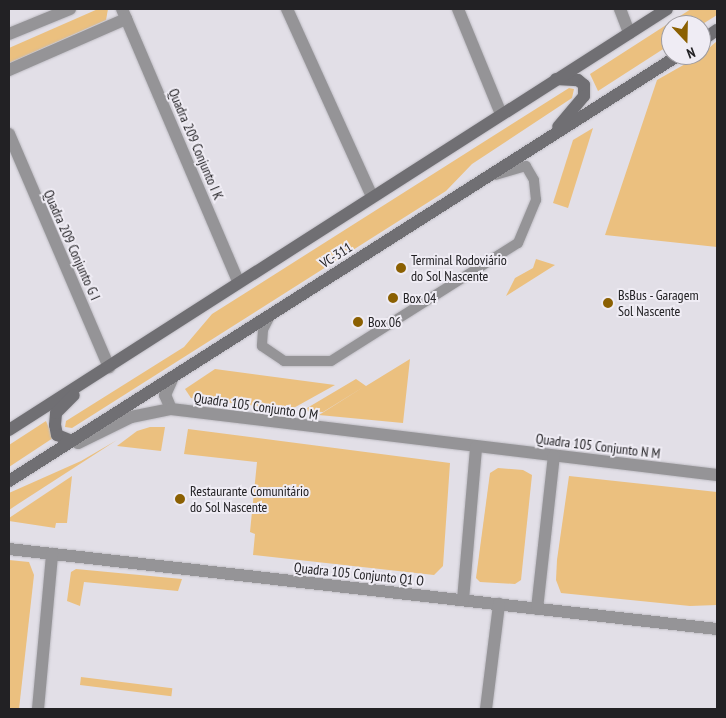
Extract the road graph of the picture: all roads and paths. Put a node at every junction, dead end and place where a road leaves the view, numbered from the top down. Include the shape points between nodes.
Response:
1 (70, 9) edge
2 (287, 9) edge
3 (458, 9) edge
4 (620, 9) edge
5 (667, 9) edge
6 (124, 14) edge
7 (629, 33) junction
8 (9, 34) edge
9 (663, 65) edge
10 (9, 70) edge
11 (556, 79) junction
12 (501, 114) junction
13 (9, 134) edge
14 (550, 137) junction
15 (487, 177) junction
16 (372, 196) junction
17 (238, 281) junction
18 (270, 314) junction
19 (109, 367) junction
20 (173, 377) junction
21 (92, 378) junction
22 (171, 409) junction
23 (9, 430) edge
24 (72, 440) junction
25 (476, 447) junction
26 (554, 456) junction
27 (42, 460) junction
28 (717, 475) edge
29 (9, 481) edge
30 (9, 549) edge
31 (52, 554) junction
32 (463, 600) junction
33 (499, 604) junction
34 (538, 609) junction
35 (717, 629) edge
36 (38, 709) edge
37 (486, 709) edge

1 - 8 street
2 - 16 street
3 - 12 street
4 - 7 street
5 - 7 main road
6 - 10 street
6 - 17 street, Quadra 209 Conjunto I K
7 - 11 main road
9 - 14 main road, VC-311
11 - 12 main road
11 - 14 main road via 578,80 584,84 584,96
12 - 16 main road
13 - 19 street, Quadra 209 Conjunto G I
14 - 15 main road, VC-311
15 - 18 main road, VC-311
15 - 18 lane via 526,166 534,180 536,200 518,244 331,361 284,361 262,346 263,330
16 - 17 main road
17 - 19 main road
18 - 20 main road, VC-311
19 - 21 main road
20 - 22 street via 165,395
20 - 24 main road, VC-311
21 - 23 main road
21 - 24 main road via 56,413 57,434
22 - 25 street, Quadra 105 Conjunto O M
22 - 27 street, Quadra 105 Conjunto O M via 131,417
24 - 27 main road, VC-311
25 - 26 street, Quadra 105 Conjunto N M
25 - 32 street
26 - 28 street, Quadra 105 Conjunto N M
26 - 34 street
27 - 29 main road, VC-311
30 - 31 street, Quadra 105 Conjunto Q1 O
31 - 32 street, Quadra 105 Conjunto Q1 O
31 - 36 street
32 - 33 street, Quadra 105 Conjunto Q1 O
33 - 34 street, Quadra 105 Conjunto Q1 O
33 - 37 street
34 - 35 street, Quadra 105 Conjunto Q1 O

